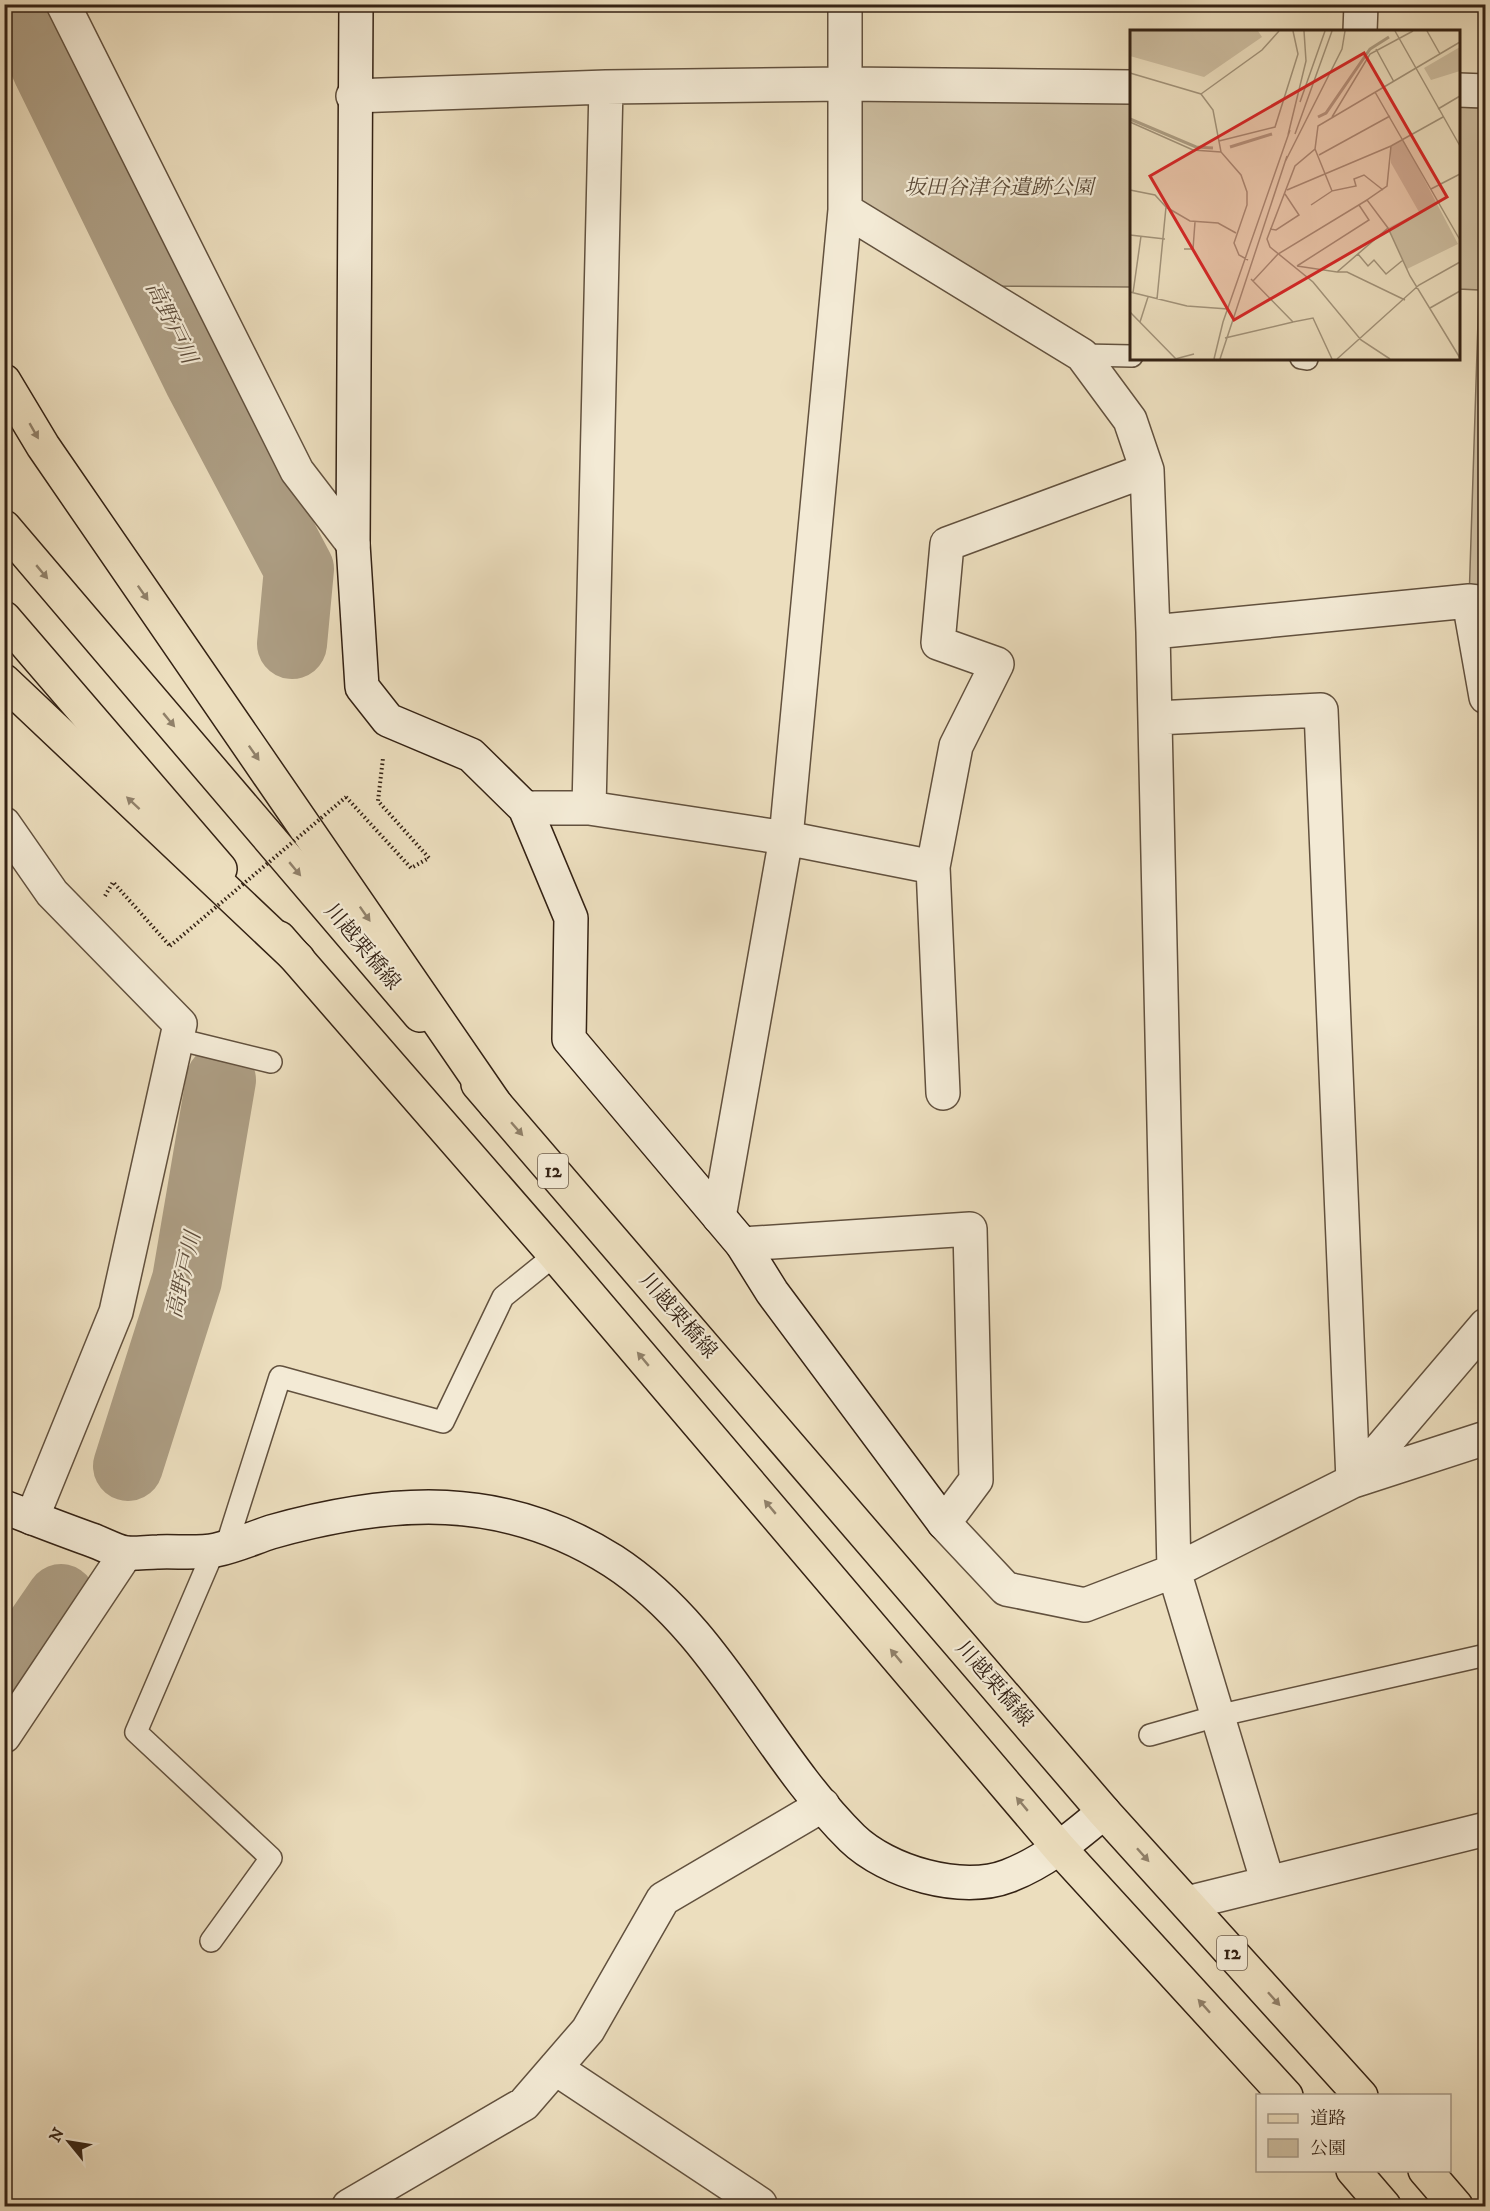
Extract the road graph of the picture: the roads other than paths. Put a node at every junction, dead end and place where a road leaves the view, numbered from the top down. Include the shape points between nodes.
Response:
1 (63, 4) edge
2 (356, 4) edge
3 (845, 4) edge
4 (1361, 4) edge
5 (1360, 30) edge
6 (844, 84) junction
7 (606, 87) junction
8 (1130, 87) edge
9 (1460, 90) edge
10 (1485, 91) edge
11 (353, 96) junction
12 (845, 210) junction
13 (1082, 355) junction
14 (1130, 356) edge
15 (4, 381) edge
16 (1147, 470) junction
17 (4, 527) edge
18 (353, 544) junction
19 (1477, 602) edge
20 (4, 618) edge
21 (1153, 632) junction
22 (4, 681) edge
23 (1485, 697) edge
24 (1156, 718) junction
25 (525, 808) junction
26 (589, 808) junction
27 (4, 824) edge
28 (786, 838) junction
29 (933, 867) junction
30 (298, 959) junction
31 (177, 1039) junction
32 (271, 1062) dead end
33 (943, 1093) dead end
34 (496, 1105) junction
35 (719, 1217) junction
36 (742, 1244) junction
37 (555, 1255) junction
38 (1485, 1325) edge
39 (1485, 1437) edge
40 (1353, 1481) junction
41 (18, 1513) edge
42 (944, 1523) junction
43 (220, 1549) junction
44 (126, 1553) junction
45 (1174, 1571) junction
46 (1485, 1654) edge
47 (1217, 1716) junction
48 (1150, 1735) dead end
49 (4, 1736) edge
50 (823, 1805) junction
51 (1104, 1812) junction
52 (1485, 1829) edge
53 (1060, 1849) junction
54 (1268, 1883) junction
55 (1187, 1903) junction
56 (212, 1941) dead end
57 (555, 2068) junction
58 (1284, 2094) edge
59 (1359, 2094) edge
60 (1354, 2172) edge
61 (1427, 2172) edge
62 (1377, 2204) edge
63 (349, 2206) edge
64 (758, 2206) edge
65 (1456, 2206) edge

1 - 18 street via 297,471
2 - 11 street
3 - 6 street
4 - 5 street
6 - 7 street
6 - 8 street
6 - 12 street
7 - 11 street
7 - 26 street
9 - 10 street
11 - 18 street
12 - 13 street
12 - 28 street
13 - 14 lane
13 - 16 street via 1130,420
15 -> 34 main road via 43,446
16 - 21 street
16 - 29 street via 947,544 938,643 997,664 956,746
17 -> 34 main road, 川越栗橋線 / 12
18 - 25 street via 363,687 388,719 471,755
19 - 21 street
19 - 23 street
20 - 30 main road, 12
21 - 24 street
30 -> 22 main road
24 - 40 street via 1321,710
24 - 45 street
25 - 26 street
25 - 35 street via 571,918 569,1039
26 - 28 street
27 - 31 street via 52,893 180,1024
28 - 29 street
28 - 35 street
29 - 33 street
30 - 37 main road, 12
31 - 32 lane
31 - 41 street via 116,1312
34 -> 51 main road, 川越栗橋線 / 12
35 - 36 street
36 - 42 street via 772,1292
36 - 42 street via 970,1229 976,1480
37 - 43 lane via 503,1297 444,1422 280,1377
53 -> 37 main road, 12
38 - 40 street
39 - 40 street
40 - 45 street
41 - 44 street
42 - 45 street via 1006,1589 1085,1605
43 - 44 street
43 - 50 street via 274,1532 395,1506 455,1507 503,1515 556,1531 612,1561 658,1594 697,1637
43 - 56 lane via 136,1732 271,1858
44 - 49 street
45 - 47 street
46 - 47 lane
47 - 48 lane
47 - 54 street
50 - 53 street via 855,1840 888,1861 925,1877 963,1885 1007,1877
50 - 57 street via 663,1899 588,2030
51 - 53 street
51 -> 55 main road, 川越栗橋線 / 12
52 - 54 street
58 -> 53 main road, 12
54 - 55 street
55 -> 59 main road, 川越栗橋線 / 12
57 - 63 street via 524,2104
57 - 64 street
60 - 62 main road
61 - 65 main road

